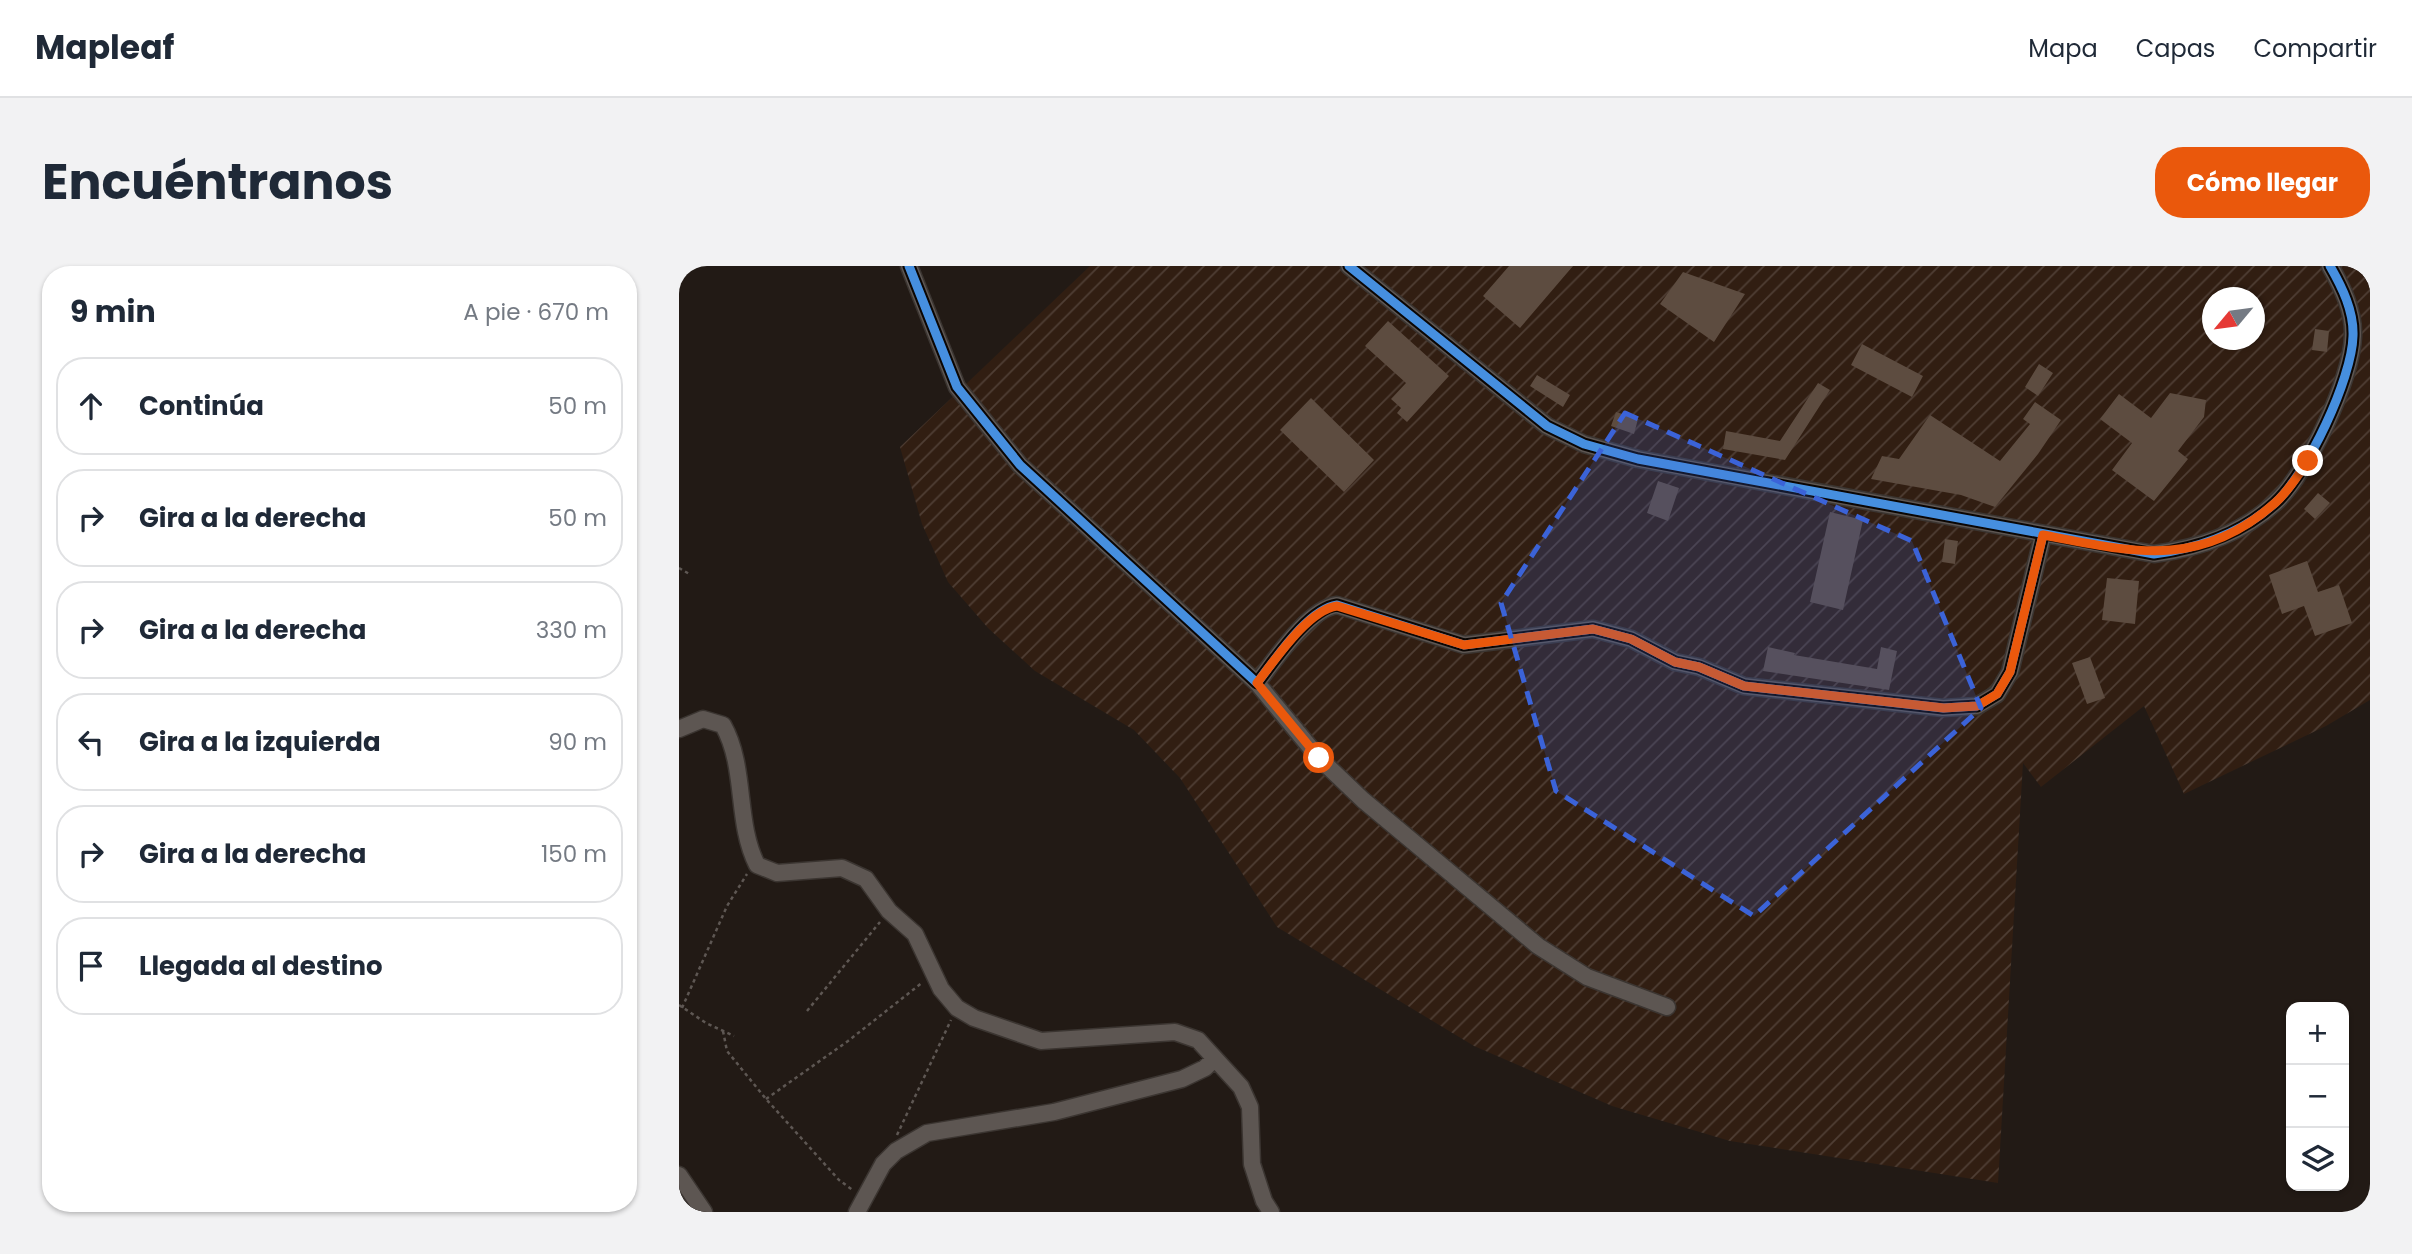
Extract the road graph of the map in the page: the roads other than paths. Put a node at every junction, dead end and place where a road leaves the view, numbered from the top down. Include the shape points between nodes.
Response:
1 (909, 266) edge
2 (1349, 266) edge
3 (2330, 266) edge
4 (2043, 535) junction
5 (1257, 683) junction
6 (679, 729) edge
7 (1667, 1007) dead end
8 (1214, 1059) junction
9 (679, 1175) edge
10 (862, 1206) edge
11 (704, 1212) edge
12 (1271, 1212) edge

1 - 5 street via 953,379 1020,465
2 - 4 street via 1547,426 1584,443 1638,459
3 - 4 street via 2352,314 2353,338 2339,392 2308,461 2276,503 2231,534 2192,549 2154,554
4 - 5 street via 2010,672 1997,694 1977,706 1944,708 1744,686 1675,662 1631,639 1593,629 1464,645 1337,606 1310,620
5 - 7 street via 1319,758 1363,800 1538,946 1587,977
6 - 8 street via 703,719 723,725 735,746 747,845 757,865 778,873 842,868 866,879 888,911 915,934 933,974 957,1008 1041,1041 1175,1032 1198,1041
8 - 10 street via 1182,1079 1054,1112 927,1133 883,1164
8 - 12 street via 1241,1087 1250,1107 1252,1164
9 - 11 street

